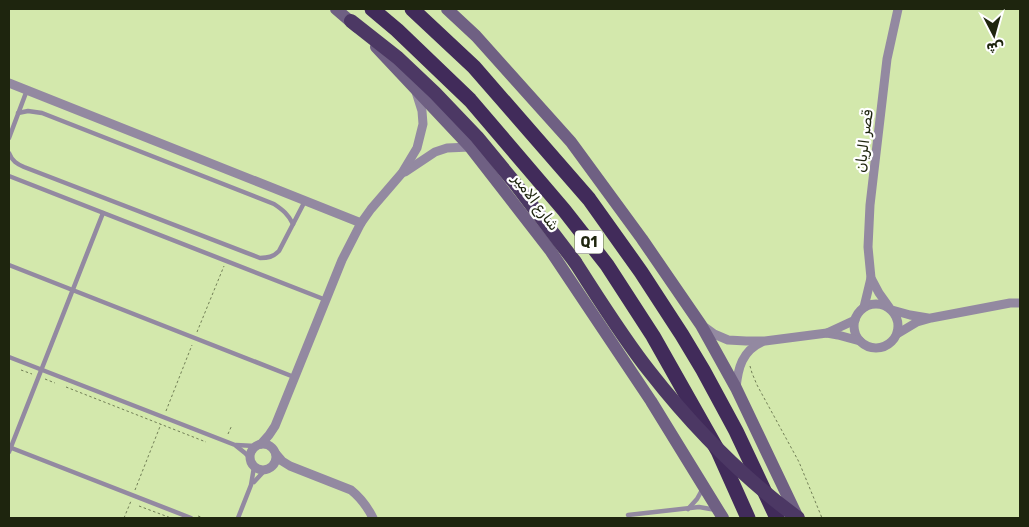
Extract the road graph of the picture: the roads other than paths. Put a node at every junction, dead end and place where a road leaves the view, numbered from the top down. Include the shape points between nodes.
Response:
1 (336, 9) edge
2 (372, 9) edge
3 (412, 9) edge
4 (447, 9) edge
5 (898, 9) edge
6 (351, 21) junction
7 (9, 83) edge
8 (414, 88) junction
9 (27, 90) junction
10 (18, 112) junction
11 (9, 138) edge
12 (470, 147) junction
13 (9, 154) edge
14 (402, 173) junction
15 (9, 176) edge
16 (305, 201) junction
17 (104, 213) junction
18 (361, 223) junction
19 (293, 224) junction
20 (9, 265) edge
21 (871, 278) junction
22 (73, 291) junction
23 (326, 300) junction
24 (1020, 303) edge
25 (864, 307) junction
26 (891, 308) junction
27 (931, 318) junction
28 (855, 320) junction
29 (701, 325) junction
30 (827, 334) junction
31 (897, 334) junction
32 (765, 341) junction
33 (860, 341) junction
34 (9, 356) edge
35 (41, 369) junction
36 (294, 377) junction
37 (736, 388) junction
38 (275, 426) junction
39 (235, 445) junction
40 (258, 445) junction
41 (9, 449) edge
42 (275, 451) junction
43 (252, 463) junction
44 (290, 466) junction
45 (268, 468) junction
46 (702, 483) junction
47 (251, 485) junction
48 (688, 509) junction
49 (628, 515) dead end
50 (721, 515) edge
51 (651, 516) edge
52 (191, 518) edge
53 (238, 518) edge
54 (373, 518) edge
55 (748, 518) edge
56 (777, 518) edge
57 (799, 518) edge

1 - 6 main road, شارع الامير
2 - 55 highway, شارع الامير / Q1 via 470,100 607,265 653,336 718,452
3 - 56 highway, Q1 via 474,67 589,199 641,272 703,370
4 - 29 main road via 476,36 571,142
5 - 21 street, قصر الريان via 887,59 870,205 868,247
6 - 8 main road, شارع الامير
6 - 57 highway, bridge via 398,58 477,137 575,262 649,371 679,408 735,466
7 - 9 street
8 - 12 main road, شارع الامير
8 - 14 street via 421,105 423,124 417,148
9 - 10 lane
9 - 16 street
10 - 11 lane
10 - 19 lane via 42,113 274,204 289,215
12 - 14 street via 435,152
12 - 46 main road, شارع الامير via 550,250
13 - 19 lane via 24,167 260,258 274,256 279,251
14 - 18 street
15 - 17 lane
16 - 18 street
16 - 19 lane
17 - 22 lane
17 - 23 lane
18 - 23 street
20 - 22 lane
21 - 25 street, قصر الريان
21 - 26 street, قصر الريان
22 - 35 lane
22 - 36 lane
23 - 36 street
24 - 27 street
25 - 26 street via 881,304
25 - 28 street
26 - 27 street
26 - 31 street via 898,321
27 - 31 street
28 - 30 street
28 - 33 street via 854,327
29 - 32 street via 728,340
29 - 37 main road
30 - 32 street
30 - 33 street
31 - 33 street via 880,348
32 - 37 street via 748,351
34 - 35 lane
35 - 39 lane
35 - 41 lane
36 - 38 street
37 - 57 main road
38 - 40 street
38 - 42 street
39 - 40 lane
39 - 43 lane
40 - 42 street via 266,444
40 - 43 street via 251,451
41 - 52 lane
42 - 44 street
42 - 45 street via 276,458
43 - 45 street via 258,469
43 - 47 lane
44 - 45 street
44 - 54 street via 351,490 368,507
45 - 47 lane
46 - 48 lane via 702,492
46 - 50 main road, شارع الامير
47 - 53 lane
48 - 50 lane via 699,508
48 - 51 lane
49 - 51 lane

